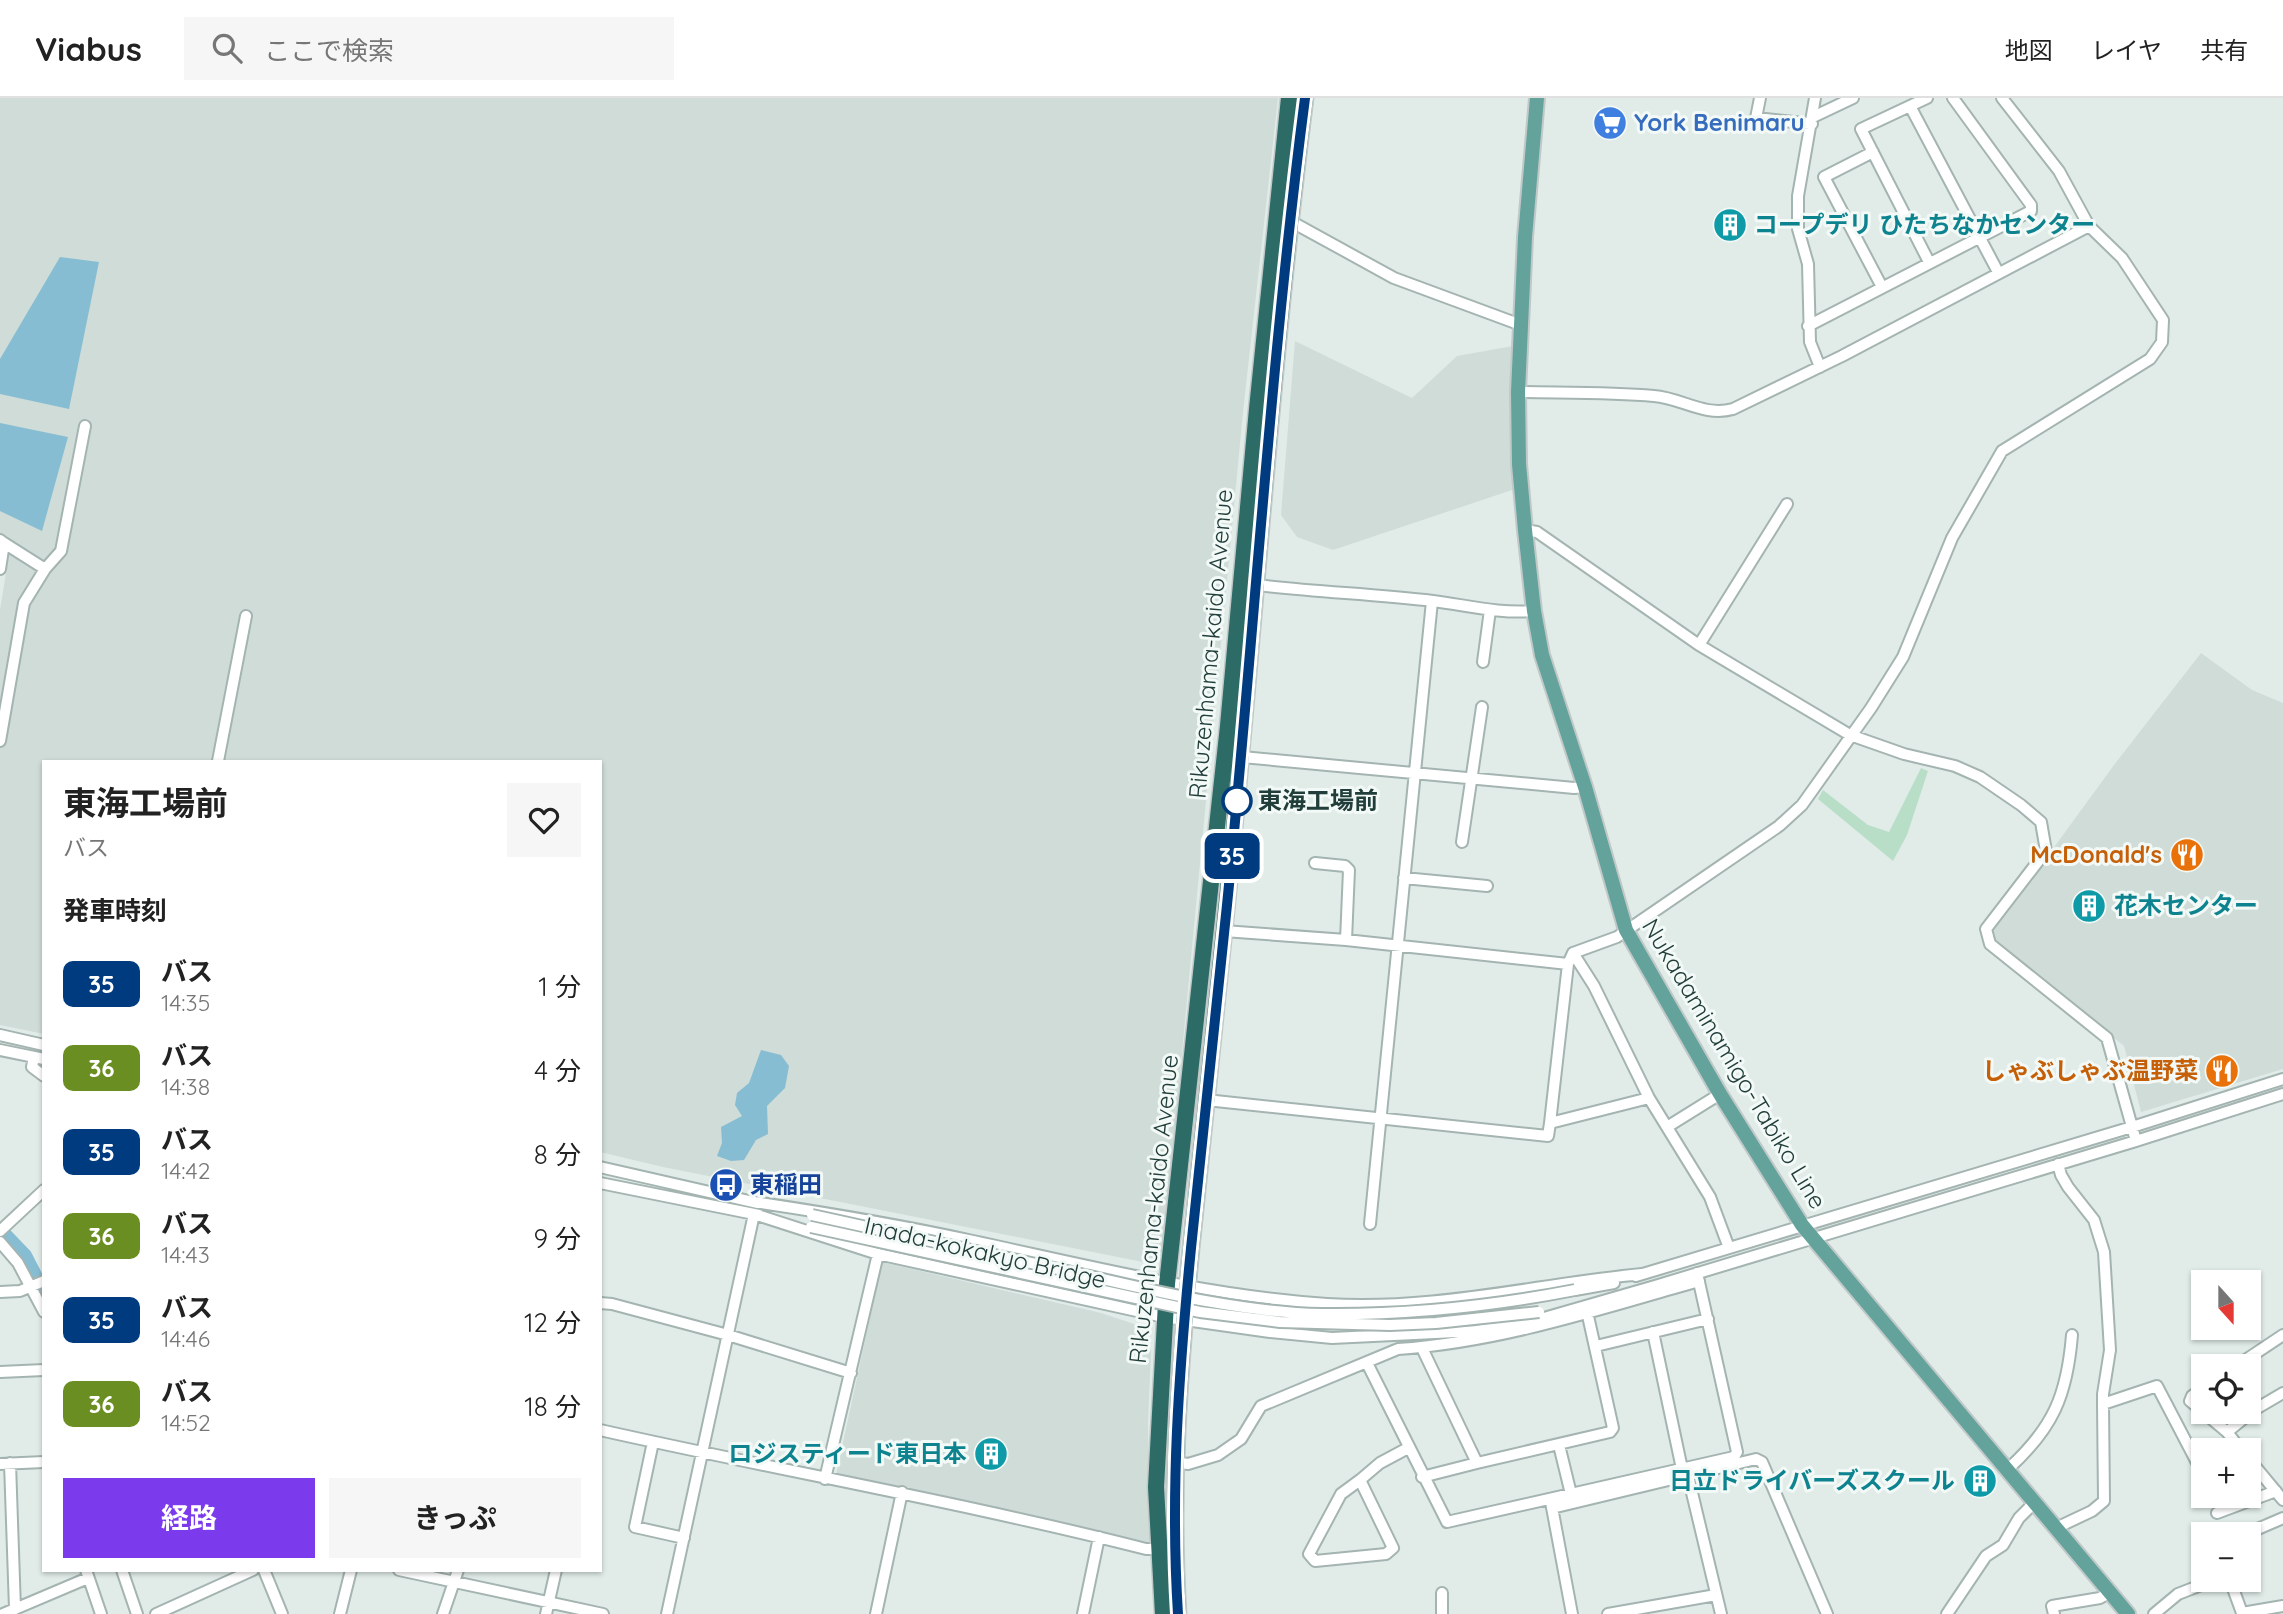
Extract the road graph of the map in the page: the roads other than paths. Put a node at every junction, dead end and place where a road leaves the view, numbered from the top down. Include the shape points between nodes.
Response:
1 (1289, 98) edge
2 (1305, 98) edge
3 (1536, 98) edge
4 (1760, 98) edge
5 (1815, 98) edge
6 (1853, 98) edge
7 (1927, 98) edge
8 (1953, 98) edge
9 (2002, 98) edge
10 (1910, 106) junction
11 (1813, 120) junction
12 (1872, 152) junction
13 (1292, 222) junction
14 (2089, 226) junction
15 (1979, 237) junction
16 (1929, 262) junction
17 (1998, 272) junction
18 (1882, 287) junction
19 (1521, 325) junction
20 (1808, 326) junction
21 (1820, 367) junction
22 (1518, 392) junction
23 (85, 426) dead end
24 (1787, 504) dead end
25 (1525, 530) junction
26 (2, 542) edge
27 (0, 569) edge
28 (45, 569) junction
29 (1256, 585) junction
30 (1432, 601) junction
31 (1490, 610) junction
32 (1534, 611) junction
33 (246, 616) dead end
34 (1699, 645) junction
35 (1483, 662) dead end
36 (1482, 707) dead end
37 (1850, 735) junction
38 (0, 741) edge
39 (1242, 757) junction
40 (218, 760) edge
41 (1414, 775) junction
42 (1473, 780) junction
43 (1585, 787) junction
44 (1462, 842) dead end
45 (1315, 863) dead end
46 (1404, 878) junction
47 (1487, 886) dead end
48 (1626, 930) junction
49 (1224, 931) junction
50 (1346, 940) junction
51 (1398, 946) junction
52 (1571, 959) junction
53 (0, 1035) edge
54 (42, 1045) edge
55 (0, 1050) edge
56 (39, 1058) edge
57 (42, 1074) edge
58 (2283, 1079) edge
59 (1720, 1094) junction
60 (2283, 1094) edge
61 (1649, 1098) junction
62 (1206, 1100) junction
63 (1381, 1118) junction
64 (1550, 1123) junction
65 (1667, 1127) junction
66 (2132, 1127) junction
67 (2136, 1141) junction
68 (2058, 1164) junction
69 (602, 1167) edge
70 (602, 1183) edge
71 (42, 1192) edge
72 (754, 1202) junction
73 (754, 1214) junction
74 (1370, 1224) dead end
75 (1802, 1225) junction
76 (0, 1231) edge
77 (1814, 1238) junction
78 (0, 1242) edge
79 (1729, 1248) junction
80 (878, 1254) junction
81 (1642, 1274) junction
82 (1698, 1277) junction
83 (42, 1283) edge
84 (1167, 1284) junction
85 (1187, 1287) junction
86 (32, 1288) junction
87 (0, 1292) edge
88 (602, 1303) edge
89 (42, 1308) edge
90 (1587, 1308) junction
91 (1164, 1317) junction
92 (1707, 1319) junction
93 (1184, 1320) junction
94 (1653, 1332) junction
95 (728, 1335) junction
96 (2072, 1335) dead end
97 (2283, 1335) edge
98 (1596, 1346) junction
99 (1422, 1348) junction
100 (2254, 1354) edge
101 (1367, 1363) junction
102 (42, 1370) edge
103 (0, 1372) edge
104 (851, 1373) junction
105 (2283, 1393) edge
106 (2103, 1404) junction
107 (2217, 1424) edge
108 (602, 1430) edge
109 (2227, 1432) junction
110 (2232, 1438) edge
111 (653, 1442) junction
112 (1559, 1445) junction
113 (1408, 1448) junction
114 (2191, 1451) edge
115 (704, 1452) junction
116 (42, 1462) edge
117 (1174, 1462) junction
118 (5, 1463) edge
119 (1477, 1463) junction
120 (2008, 1469) junction
121 (1685, 1472) junction
122 (2261, 1475) edge
123 (1422, 1477) junction
124 (825, 1479) junction
125 (1360, 1480) junction
126 (2276, 1491) junction
127 (902, 1492) junction
128 (1571, 1494) junction
129 (2283, 1500) edge
130 (2035, 1502) junction
131 (1551, 1504) junction
132 (2217, 1513) dead end
133 (2283, 1518) edge
134 (2056, 1528) junction
135 (2261, 1528) edge
136 (1099, 1537) junction
137 (684, 1538) junction
138 (1166, 1549) junction
139 (123, 1572) edge
140 (265, 1572) edge
141 (350, 1572) edge
142 (407, 1572) edge
143 (457, 1572) edge
144 (556, 1572) edge
145 (87, 1574) edge
146 (226, 1575) edge
147 (453, 1583) junction
148 (2191, 1589) edge
149 (2110, 1592) junction
150 (2234, 1592) edge
151 (1442, 1593) dead end
152 (1716, 1595) junction
153 (549, 1602) junction
154 (2283, 1606) edge
155 (15, 1609) junction
156 (3, 1614) edge
157 (101, 1614) edge
158 (137, 1614) edge
159 (156, 1614) edge
160 (282, 1614) edge
161 (340, 1614) edge
162 (443, 1614) edge
163 (546, 1614) edge
164 (603, 1614) edge
165 (667, 1614) edge
166 (876, 1614) edge
167 (1083, 1614) edge
168 (1163, 1614) edge
169 (1178, 1614) edge
170 (1442, 1614) edge
171 (1572, 1614) edge
172 (1608, 1614) edge
173 (1721, 1614) edge
174 (1827, 1614) edge
175 (1947, 1614) edge
176 (2054, 1614) edge
177 (2128, 1614) edge
178 (2154, 1614) edge

1 - 84 highway, Rikuzenhama-kaido Avenue via 1228,726
2 - 13 highway, Rikuzenhama-kaido Avenue
3 - 19 main road, Nukadaminamigo-Tabiko Line
4 - 11 street via 1756,118
5 - 11 street
6 - 11 street
7 - 10 street
8 - 15 street via 2031,205 2031,211
9 - 14 street via 2059,171
10 - 12 street via 1861,129
10 - 15 street
11 - 20 street via 1798,196 1798,229 1808,264
12 - 16 street
12 - 18 street via 1824,177
13 - 19 street via 1394,278
13 - 29 highway, Rikuzenhama-kaido Avenue
14 - 17 street
14 - 37 street via 2122,258 2163,320 2162,342 2150,359 2002,451 1952,538 1903,657
15 - 16 street
15 - 17 street
16 - 18 street
17 - 21 street
18 - 20 street
19 - 22 main road, Nukadaminamigo-Tabiko Line
20 - 21 street
21 - 22 street via 1722,412 1656,396
22 - 25 main road, Nukadaminamigo-Tabiko Line
23 - 28 street via 61,551
24 - 34 street
25 - 32 main road, Nukadaminamigo-Tabiko Line
25 - 34 street via 1537,532
26 - 27 street
26 - 28 street
28 - 38 street via 24,603
29 - 30 street
29 - 39 highway, Rikuzenhama-kaido Avenue
30 - 31 street
30 - 41 street
31 - 32 street
31 - 35 street
32 - 43 main road, Nukadaminamigo-Tabiko Line via 1542,655
33 - 40 street
34 - 37 street
36 - 42 street
37 - 48 street via 1801,805 1779,826
37 - 66 street via 1980,777 2041,822 2046,851 1986,929 1990,944 2107,1038
39 - 41 street
39 - 49 highway, Rikuzenhama-kaido Avenue
41 - 42 street
41 - 46 street
42 - 43 street
42 - 44 street
43 - 48 main road, Nukadaminamigo-Tabiko Line
45 - 50 street via 1349,870
46 - 47 street
46 - 51 street
48 - 52 street
48 - 59 main road, Nukadaminamigo-Tabiko Line
49 - 50 street
49 - 62 highway, Rikuzenhama-kaido Avenue
50 - 51 street
51 - 52 street
51 - 63 street
52 - 61 street via 1594,986
52 - 64 street
53 - 54 street
55 - 56 street
56 - 57 street via 32,1067
58 - 66 street
59 - 65 street
59 - 75 main road, Nukadaminamigo-Tabiko Line
60 - 67 street
61 - 64 street
61 - 65 street
62 - 63 street
62 - 85 highway, Rikuzenhama-kaido Avenue
63 - 64 street via 1548,1136
63 - 74 street
65 - 79 street via 1710,1197
66 - 67 street
66 - 75 street
67 - 68 street
68 - 77 street
68 - 106 street via 2094,1220 2104,1252 2110,1350
69 - 72 street
70 - 73 street
71 - 76 street
72 - 81 street, Inada-kokakyo Bridge, bridge via 1201,1301 1320,1314 1507,1303
72 - 84 street via 864,1218
73 - 80 street
73 - 90 street, Inada-kokakyo Bridge, bridge via 1200,1312 1280,1322 1436,1323
73 - 95 street
75 - 77 main road, Nukadaminamigo-Tabiko Line
75 - 79 street
77 - 82 street
77 - 120 main road, Nukadaminamigo-Tabiko Line
78 - 86 street
79 - 81 street
80 - 91 street
80 - 104 street
81 - 85 street via 1440,1302 1385,1305 1251,1297
82 - 90 street
82 - 92 street
83 - 86 street
84 - 85 street
84 - 91 highway, Rikuzenhama-kaido Avenue
85 - 93 highway, Rikuzenhama-kaido Avenue
86 - 87 street
86 - 89 street
88 - 95 street
90 - 93 street via 1476,1331 1395,1337 1332,1338
90 - 98 street
90 - 99 street via 1536,1328
91 - 93 street
91 - 138 highway, Rikuzenhama-kaido Avenue via 1156,1487
92 - 94 street
92 - 121 street via 1737,1452 1734,1457
93 - 117 highway, Rikuzenhama-kaido Avenue
94 - 98 street
94 - 121 street
95 - 104 street
95 - 115 street
96 - 120 street via 2063,1394 2055,1412 2028,1451
97 - 100 street
98 - 112 street via 1613,1427 1610,1432
99 - 101 street via 1398,1349
99 - 119 street
101 - 113 street
101 - 117 street via 1261,1406 1241,1439 1218,1455 1188,1464
102 - 103 street
104 - 124 street
105 - 109 street
106 - 114 street via 2157,1386
106 - 134 street via 2104,1501
107 - 109 street
108 - 111 street
109 - 110 street
111 - 115 street
111 - 137 street via 635,1527
112 - 119 street
112 - 128 street
113 - 123 street
113 - 125 street
115 - 124 street
115 - 137 street
116 - 118 street
117 - 138 highway, Rikuzenhama-kaido Avenue
118 - 155 street
119 - 123 street
120 - 130 main road, Nukadaminamigo-Tabiko Line
121 - 128 street
121 - 131 street
121 - 152 street
121 - 174 street via 1756,1459 1762,1462
122 - 126 street
123 - 131 street via 1447,1522
124 - 127 street
125 - 125 street via 1341,1494 1309,1554 1315,1561 1386,1554 1393,1548
126 - 129 street
126 - 132 street
127 - 136 street
127 - 166 street
128 - 131 street
130 - 134 main road, Nukadaminamigo-Tabiko Line
130 - 175 street via 2003,1545 1986,1556
131 - 171 street
133 - 135 street
134 - 149 main road, Nukadaminamigo-Tabiko Line
136 - 138 street via 1146,1549
136 - 167 street
137 - 165 street
138 - 168 highway, Rikuzenhama-kaido Avenue
138 - 169 highway, Rikuzenhama-kaido Avenue
139 - 158 street
140 - 160 street
141 - 161 street
142 - 147 street
143 - 147 street
144 - 153 street
145 - 155 street
145 - 157 street
146 - 159 street
147 - 153 street
147 - 162 street
148 - 178 street
149 - 176 street via 2052,1606
149 - 177 main road, Nukadaminamigo-Tabiko Line
150 - 154 street via 2242,1613
151 - 170 street
152 - 172 street
152 - 173 street
153 - 163 street
153 - 164 street
155 - 156 street

